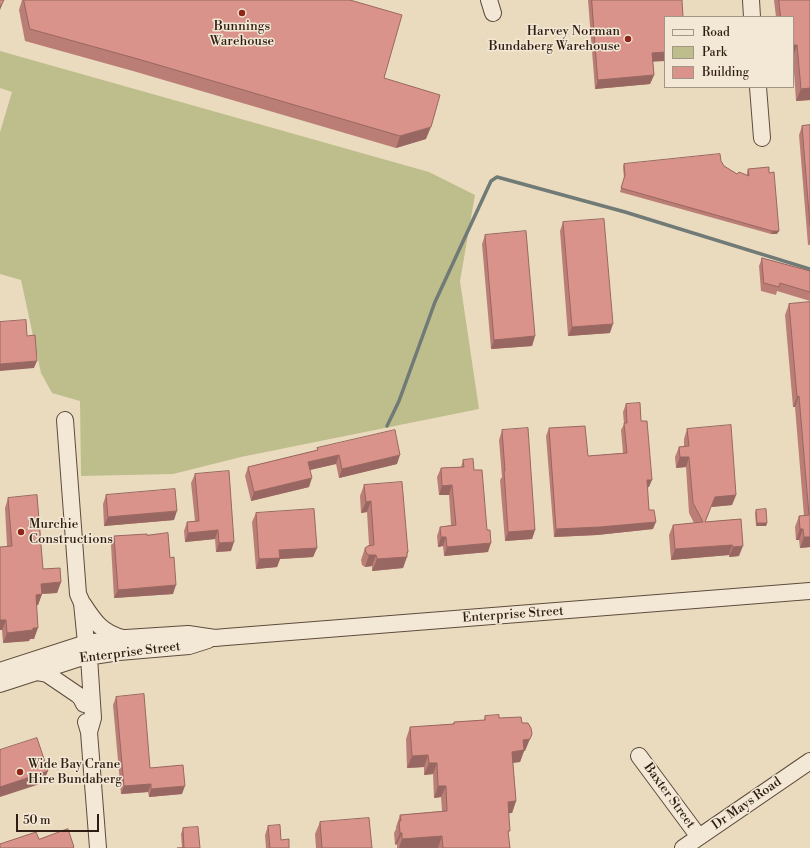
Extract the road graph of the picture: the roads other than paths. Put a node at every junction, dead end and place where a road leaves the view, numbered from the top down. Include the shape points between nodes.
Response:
1 (751, 0) edge
2 (752, 16) edge
3 (758, 88) edge
4 (762, 138) dead end
5 (65, 420) dead end
6 (810, 591) edge
7 (80, 598) junction
8 (123, 645) junction
9 (83, 651) junction
10 (0, 671) edge
11 (36, 672) junction
12 (0, 684) edge
13 (91, 687) junction
14 (84, 704) junction
15 (89, 732) junction
16 (639, 756) dead end
17 (810, 761) edge
18 (699, 837) junction
19 (98, 848) edge
20 (683, 848) edge

1 - 2 street
3 - 4 street
5 - 7 street
6 - 8 street, Enterprise Street via 215,638 188,634
7 - 8 street via 96,623
7 - 9 street via 74,609
8 - 9 street, Enterprise Street
8 - 13 street via 99,666
9 - 10 street, Enterprise Street
9 - 11 street, Enterprise Street
9 - 13 street
9 - 14 street
11 - 12 street, Enterprise Street
11 - 14 street via 47,674 78,694
13 - 15 street via 93,718
14 - 15 street
15 - 19 street
16 - 18 street, Baxter Street
17 - 18 street, Dr Mays Road
18 - 20 street, Dr Mays Road

